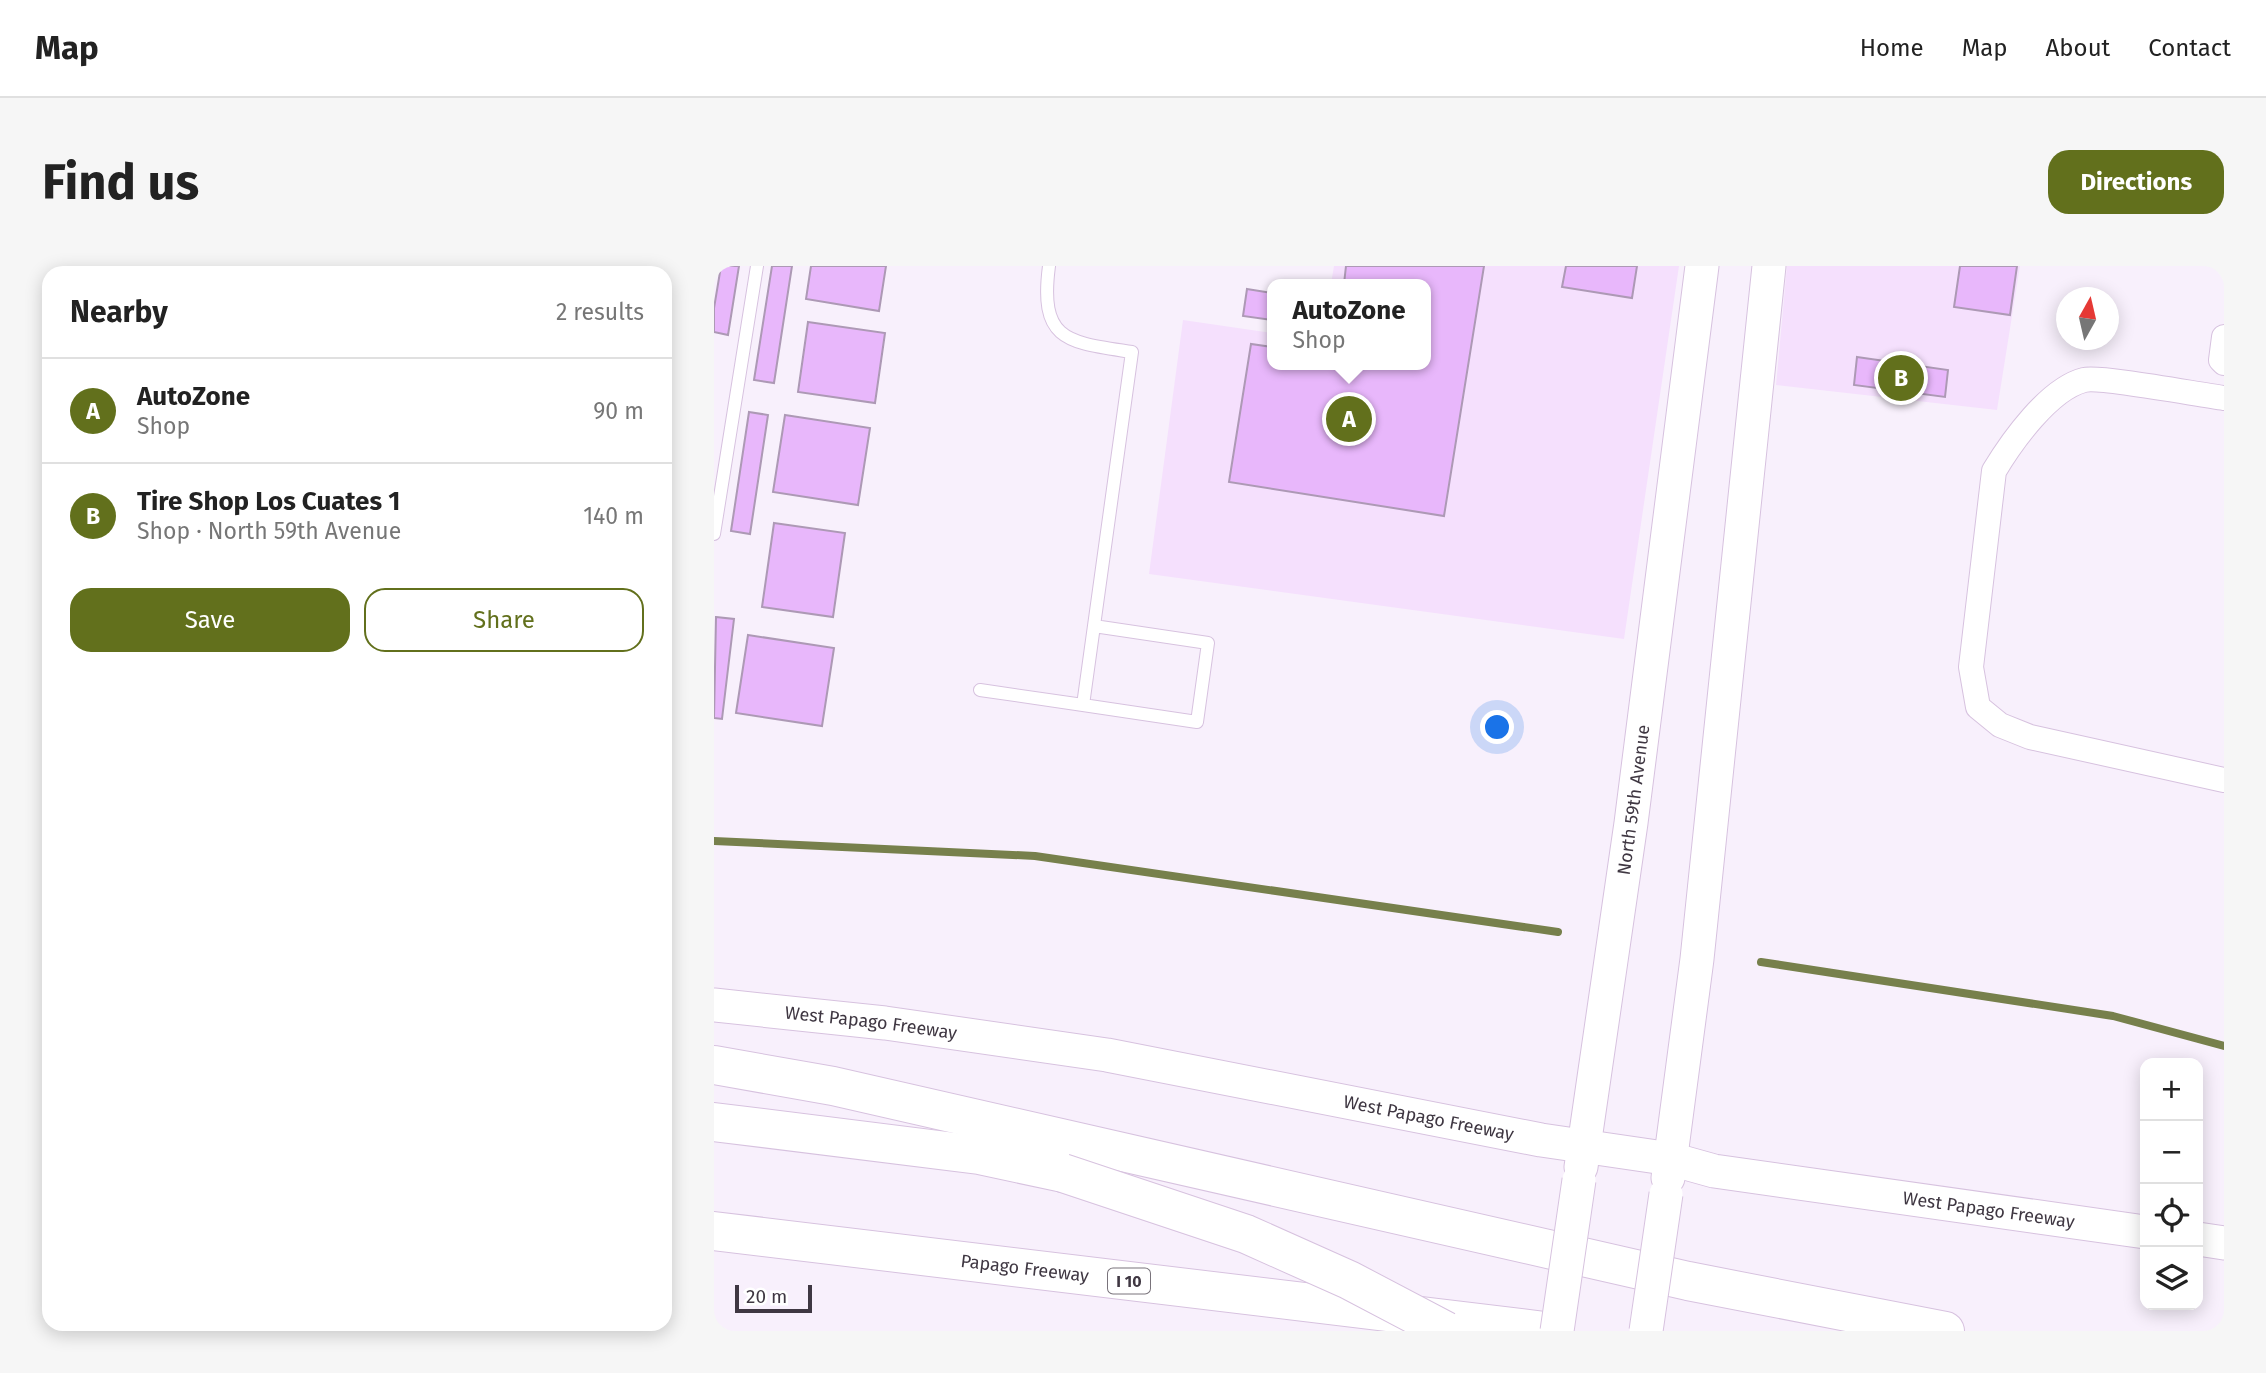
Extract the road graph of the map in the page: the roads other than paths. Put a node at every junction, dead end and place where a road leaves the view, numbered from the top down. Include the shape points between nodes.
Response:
1 (757, 266) edge
2 (1049, 266) edge
3 (1702, 266) edge
4 (1769, 266) edge
5 (2224, 337) edge
6 (2224, 363) edge
7 (2224, 398) edge
8 (714, 534) edge
9 (1094, 626) junction
10 (980, 690) dead end
11 (1083, 705) junction
12 (2224, 780) edge
13 (714, 1005) edge
14 (714, 1065) edge
15 (714, 1122) edge
16 (1583, 1146) junction
17 (1671, 1159) junction
18 (714, 1231) edge
19 (2140, 1231) edge
20 (2203, 1240) edge
21 (2224, 1243) edge
22 (1446, 1331) edge
23 (1545, 1331) edge
24 (1556, 1331) edge
25 (1646, 1331) edge
26 (1945, 1331) edge

1 - 8 lane
2 - 9 lane via 1046,310 1057,329 1077,343 1132,352
3 - 16 main road, North 59th Avenue via 1631,823
4 - 17 main road via 1703,911
5 - 6 street
7 - 12 street via 2086,379 2064,389 2036,415 1994,471 1971,667 1978,707 2000,725 2030,737
9 - 11 lane
9 - 11 lane via 1208,643 1197,722
10 - 11 lane
13 - 16 main road, West Papago Freeway via 1107,1055
14 - 26 highway via 846,1089 1688,1281
15 - 22 highway, bridge via 979,1155 1063,1173 1245,1234 1349,1280
16 - 17 main road, West Papago Freeway
16 - 24 main road, North 59th Avenue, bridge
17 - 19 main road, West Papago Freeway via 1713,1171
17 - 25 main road, bridge
18 - 23 highway, Papago Freeway / I 10
20 - 21 main road

